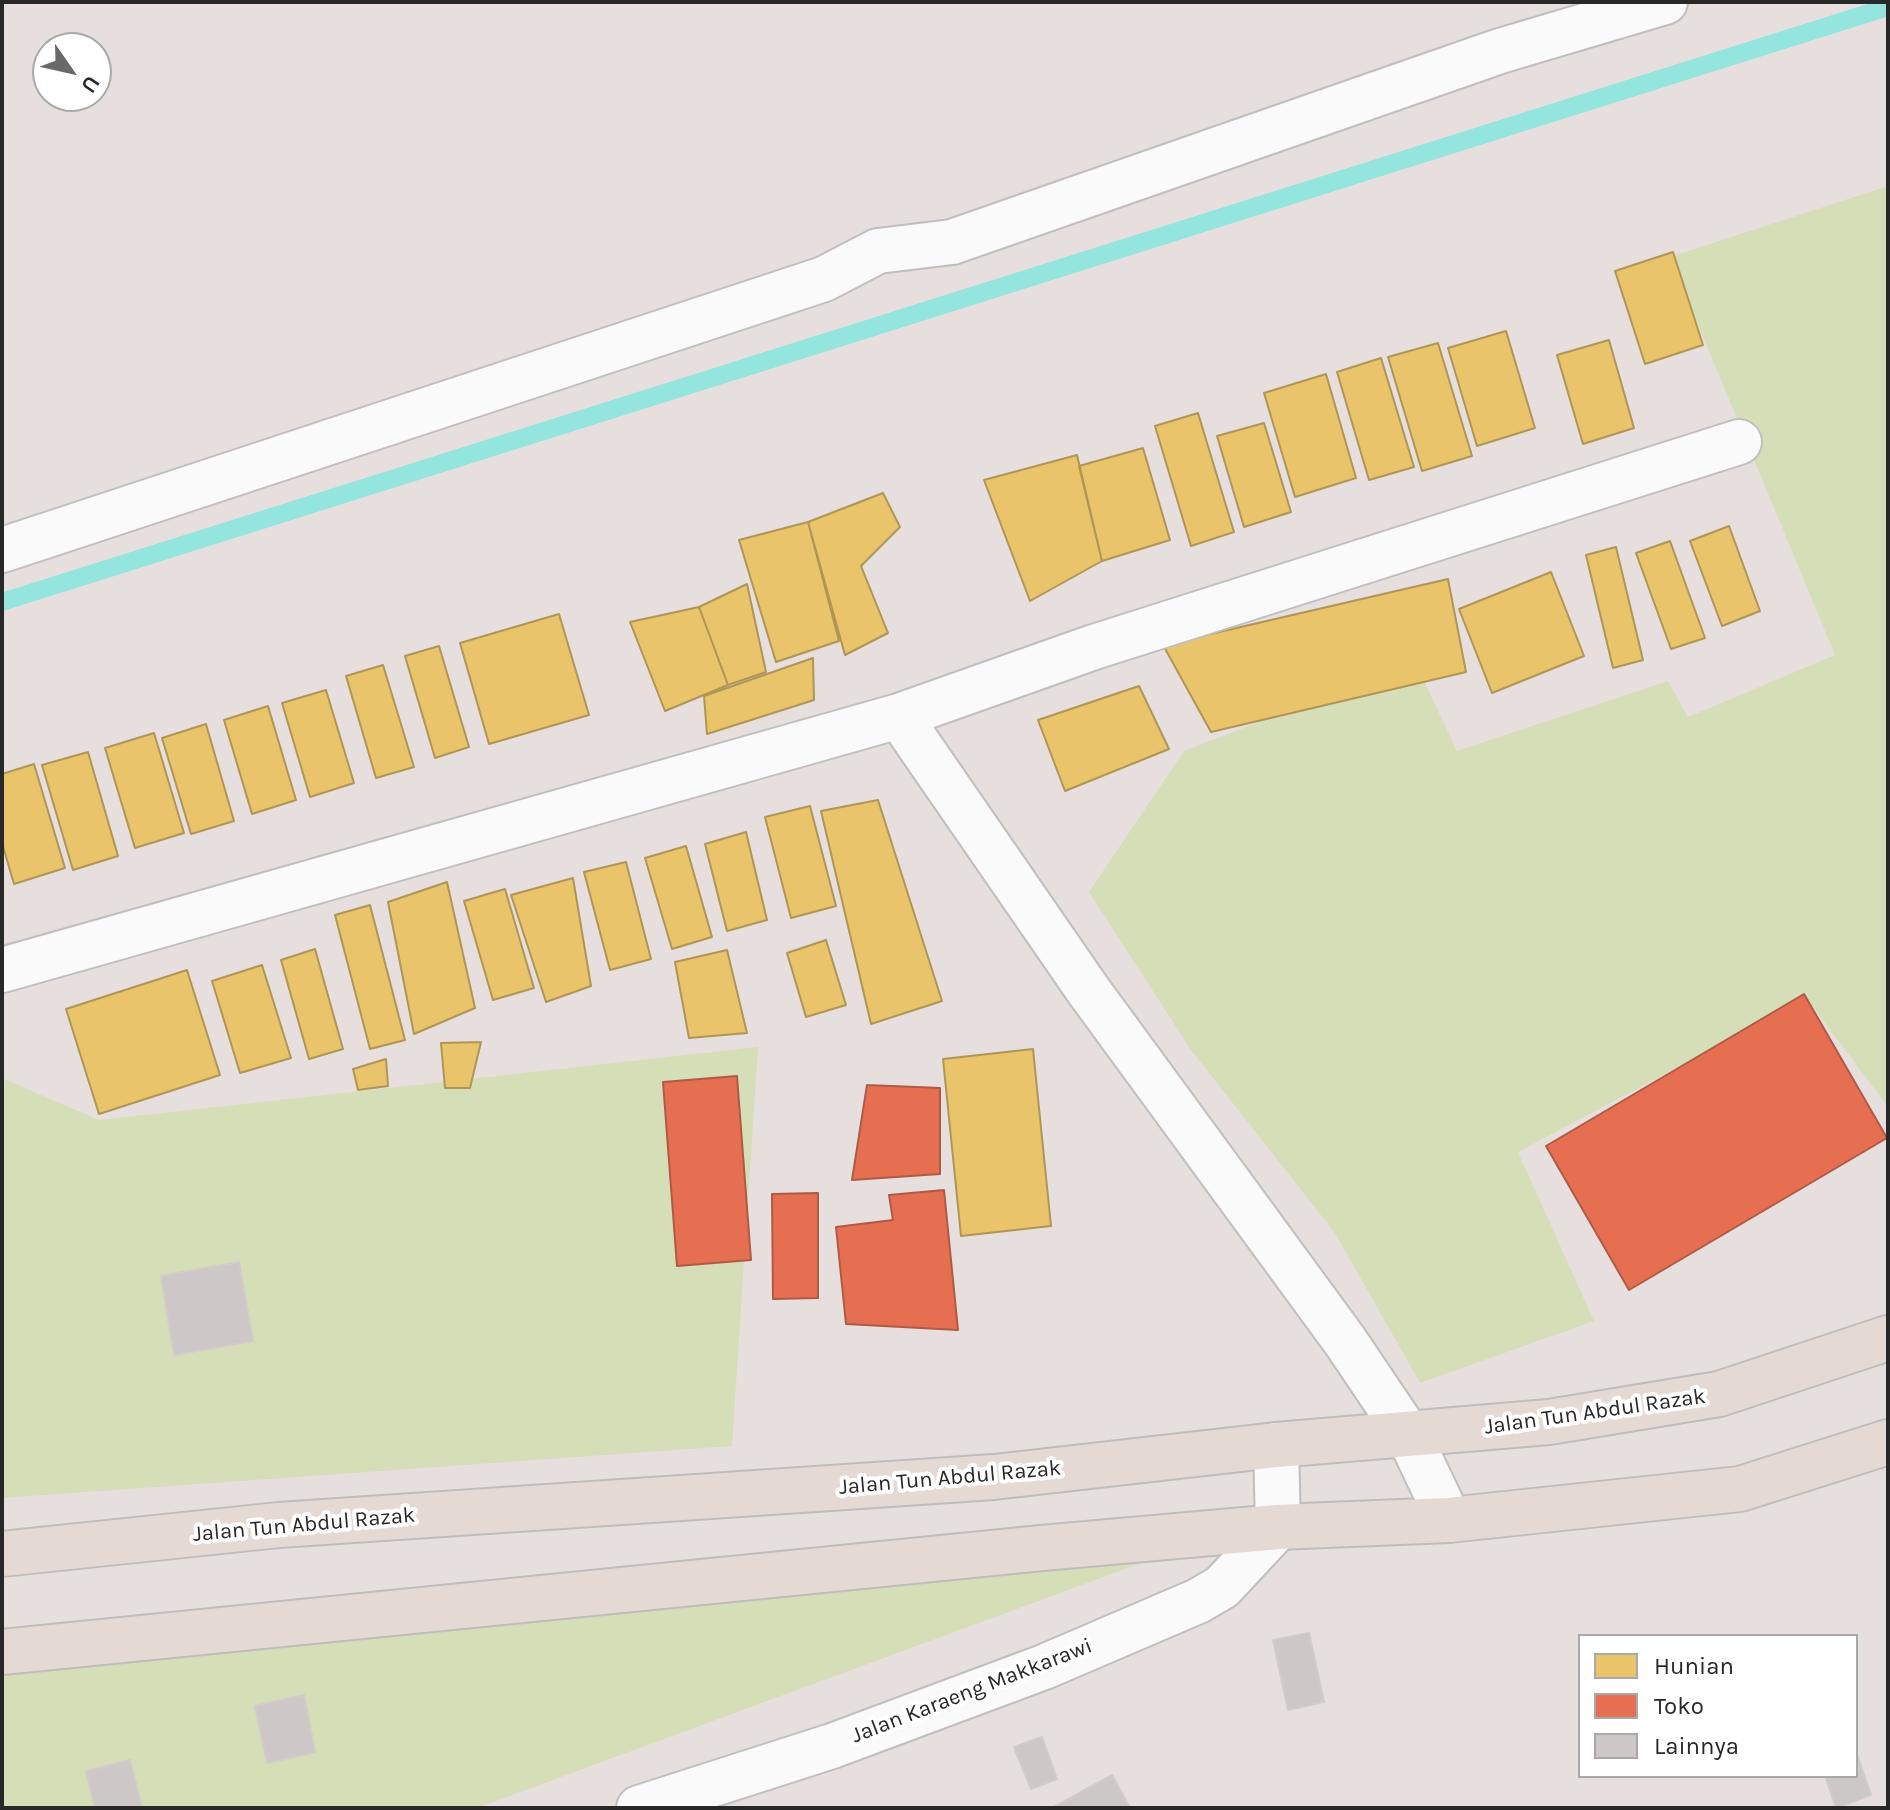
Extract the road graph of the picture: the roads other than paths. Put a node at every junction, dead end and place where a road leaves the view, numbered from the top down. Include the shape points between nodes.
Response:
1 (1665, 2) edge
2 (1739, 442) dead end
3 (2, 550) edge
4 (899, 716) junction
5 (2, 970) edge
6 (1888, 1338) edge
7 (1409, 1436) junction
8 (1888, 1442) edge
9 (1276, 1445) junction
10 (1449, 1520) junction
11 (1278, 1527) junction
12 (2, 1554) edge
13 (2, 1652) edge
14 (639, 1808) edge

1 - 3 street via 1500,51 952,242 878,251 824,279
2 - 4 street via 1094,647
4 - 5 street
4 - 7 street via 1088,990
6 - 7 main road, Jalan Tun Abdul Razak via 1719,1394 1549,1422
7 - 9 main road, Jalan Tun Abdul Razak
7 - 10 street
8 - 10 main road via 1740,1489
9 - 11 street
9 - 12 main road, Jalan Tun Abdul Razak via 994,1477 279,1525
10 - 11 main road
11 - 13 main road
11 - 14 street, Jalan Karaeng Makkarawi via 1222,1587 1198,1601 1044,1667 847,1740

